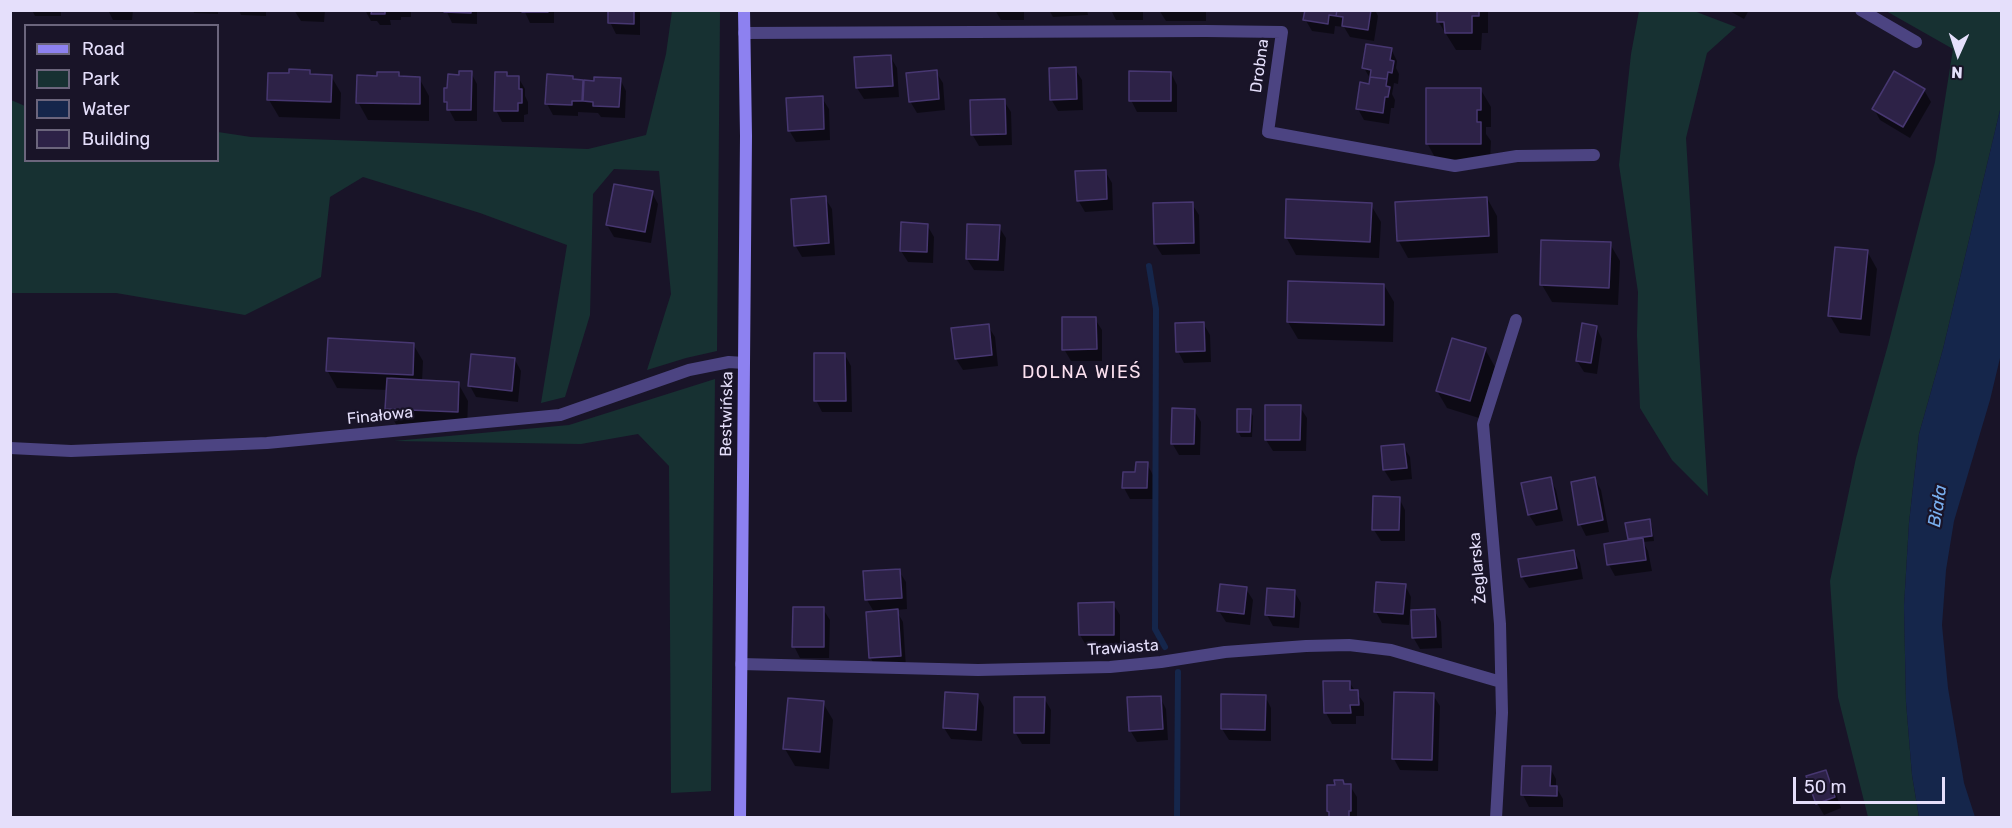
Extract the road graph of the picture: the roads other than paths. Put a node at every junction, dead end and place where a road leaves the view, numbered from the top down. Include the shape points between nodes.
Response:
1 (744, 10) edge
2 (1862, 10) edge
3 (744, 33) junction
4 (1916, 42) dead end
5 (1594, 156) dead end
6 (1516, 320) dead end
7 (744, 363) junction
8 (10, 448) edge
9 (741, 664) junction
10 (1501, 682) junction
11 (740, 818) edge
12 (1496, 818) edge

1 - 3 street, Bestwińska
2 - 4 street
3 - 5 street, Drobna via 1282,32 1268,132 1455,166 1517,156
3 - 7 street, Bestwińska
6 - 10 street, Żeglarska via 1483,424 1500,624
7 - 8 street, Finałowa via 689,370 560,415 267,443 71,451
7 - 9 street, Bestwińska
9 - 10 street, Trawiasta via 978,670 1110,667 1225,652 1349,645 1391,650
9 - 11 street, Bestwińska
10 - 12 street, Żeglarska

